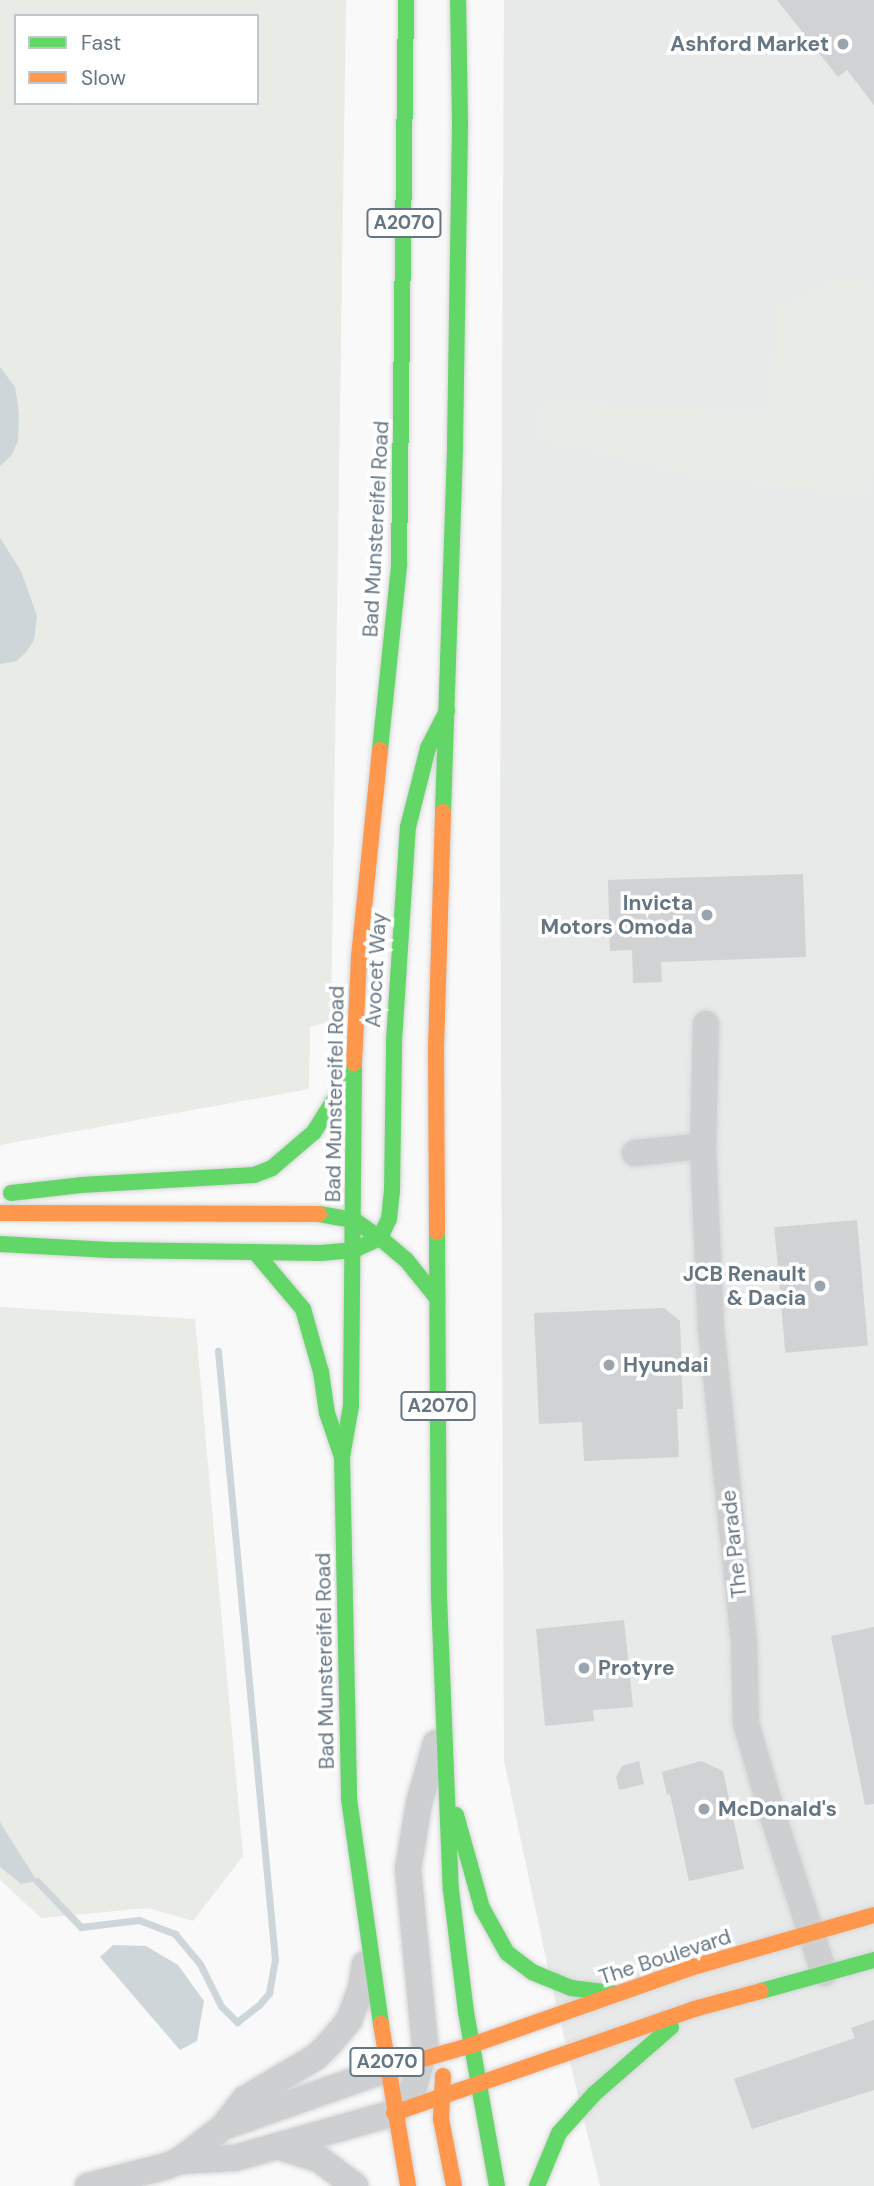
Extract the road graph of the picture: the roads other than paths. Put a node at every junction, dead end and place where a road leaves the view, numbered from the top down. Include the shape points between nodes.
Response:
1 (406, 0) edge
2 (458, 0) edge
3 (447, 710) junction
4 (706, 1024) dead end
5 (354, 1068) junction
6 (703, 1146) junction
7 (635, 1153) dead end
8 (0, 1196) edge
9 (0, 1213) edge
10 (354, 1220) junction
11 (380, 1238) junction
12 (0, 1244) edge
13 (354, 1250) junction
14 (255, 1252) junction
15 (437, 1298) junction
16 (342, 1457) junction
17 (443, 1720) junction
18 (444, 1770) junction
19 (874, 1915) edge
20 (811, 1933) junction
21 (369, 1937) junction
22 (874, 1960) edge
23 (824, 1973) junction
24 (617, 1994) junction
25 (694, 2009) junction
26 (471, 2045) junction
27 (423, 2059) junction
28 (388, 2068) junction
29 (478, 2085) junction
30 (441, 2097) junction
31 (394, 2113) junction
32 (223, 2127) junction
33 (277, 2146) junction
34 (179, 2161) junction
35 (88, 2186) edge
36 (355, 2186) edge
37 (408, 2186) edge
38 (454, 2186) edge
39 (497, 2186) edge
40 (537, 2186) edge

1 - 5 main road, Bad Munstereifel Road / A2070 via 399,565 359,957
2 - 3 main road, A2070 via 456,402
3 - 11 main road, Avocet Way via 428,748 408,827 394,1028 392,1192 389,1219
3 - 15 main road, A2070 via 436,1049
4 - 6 street, The Parade
5 - 8 main road via 314,1132 272,1168 254,1175 32,1189
5 - 10 main road, Bad Munstereifel Road / A2070
6 - 7 street
6 - 20 street, The Parade via 711,1328 744,1641 746,1723
9 - 10 main road via 296,1213
10 - 11 main road
10 - 13 main road, Bad Munstereifel Road / A2070
11 - 13 main road
11 - 15 main road via 407,1261
12 - 14 main road
13 - 14 main road
13 - 16 main road, Bad Munstereifel Road / A2070 via 351,1405
14 - 16 main road via 303,1310
15 - 17 main road, A2070
16 - 21 main road, Bad Munstereifel Road / A2070 via 348,1788
17 - 18 main road, A2070
17 - 27 street via 419,1803 408,1869 423,2007
18 - 24 main road via 482,1908 507,1953 532,1972 571,1988
18 - 26 main road, A2070 via 450,1878
19 - 20 main road, The Boulevard
20 - 23 street, The Parade
20 - 24 main road, The Boulevard
21 - 28 main road, Bad Munstereifel Road / A2070
21 - 32 street via 361,1988 349,2020 316,2057 245,2099
22 - 23 main road
23 - 25 main road
24 - 26 main road, The Boulevard
25 - 29 main road
25 - 40 main road via 640,2051 559,2133
26 - 27 main road, The Boulevard
26 - 29 main road, A2070
26 - 30 main road via 443,2075
27 - 28 main road, The Boulevard
27 - 31 street via 410,2093
28 - 31 main road, Bad Munstereifel Road / A2070
28 - 32 street
29 - 30 main road
29 - 39 main road, A2070
30 - 31 main road
30 - 38 main road
31 - 33 street
31 - 37 main road, Bad Munstereifel Road / A2070
32 - 34 street
33 - 34 street via 235,2158
33 - 36 street via 319,2159
34 - 35 street

